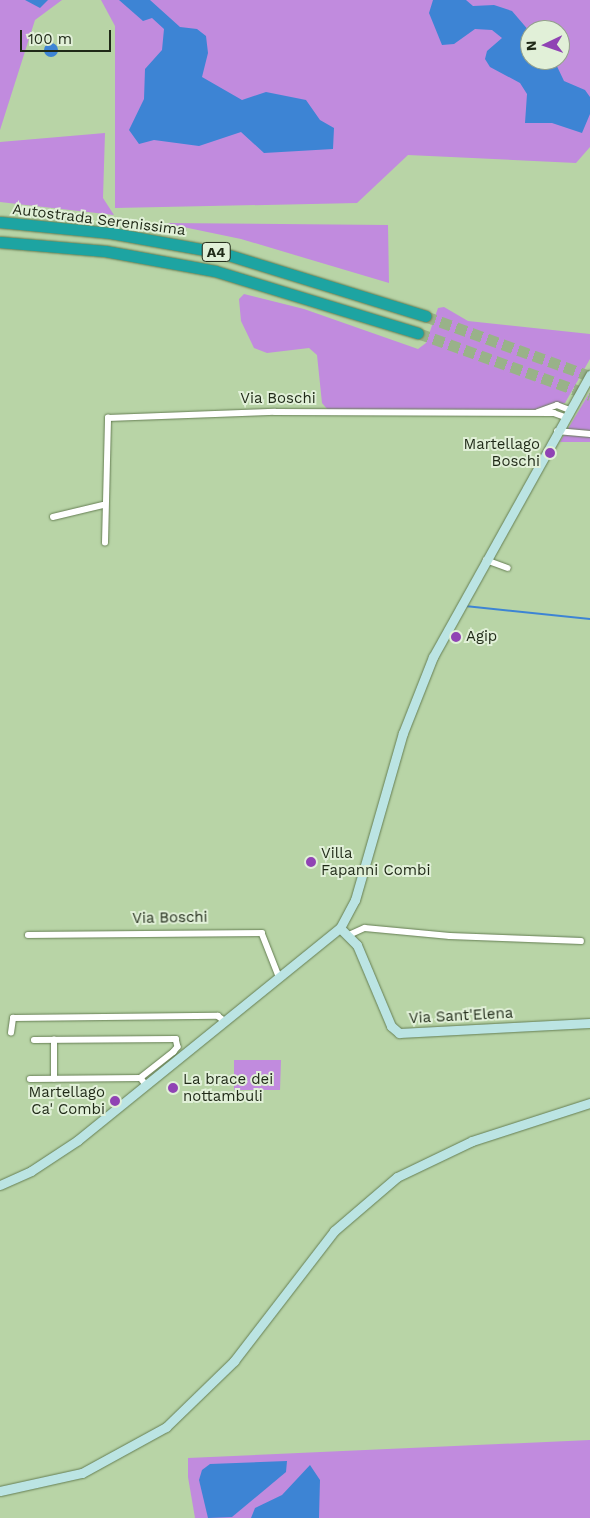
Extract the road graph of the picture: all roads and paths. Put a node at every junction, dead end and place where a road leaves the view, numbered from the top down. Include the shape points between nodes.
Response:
1 (0, 222) edge
2 (0, 242) edge
3 (425, 316) tunnel mouth
4 (418, 332) tunnel mouth
5 (590, 375) edge
6 (567, 414) junction
7 (557, 431) junction
8 (590, 434) edge
9 (103, 505) junction
10 (52, 517) dead end
11 (105, 542) dead end
12 (486, 560) junction
13 (508, 568) dead end
14 (340, 928) junction
15 (28, 935) dead end
16 (349, 935) junction
17 (581, 941) dead end
18 (280, 979) junction
19 (226, 1022) junction
20 (590, 1023) edge
21 (11, 1033) dead end
22 (34, 1040) dead end
23 (54, 1040) junction
24 (30, 1079) dead end
25 (54, 1079) junction
26 (143, 1081) junction
27 (590, 1103) edge
28 (0, 1185) edge
29 (0, 1491) edge

1 - 3 highway, Autostrada Serenissima / A4 via 111,233 222,253
2 - 4 highway, Autostrada Serenissima / A4 via 105,251 215,271
5 - 6 main road
6 - 7 main road
6 - 9 street, Via Boschi via 246,412 108,418
7 - 8 street
7 - 12 main road
9 - 10 street
9 - 11 street, Via Boschi
12 - 13 street
12 - 14 main road via 418,691 359,890
14 - 16 main road
14 - 18 main road
15 - 18 street, Via Boschi via 262,933
16 - 17 street via 365,928 450,936
16 - 20 main road, Via Sant'Elena via 391,1026 399,1034
18 - 19 main road
19 - 21 street via 218,1016 13,1018
19 - 26 main road
22 - 23 street
23 - 25 street
23 - 26 street via 176,1039 178,1047
24 - 25 street
25 - 26 street
26 - 28 main road via 62,1152
27 - 29 main road via 472,1141 397,1176 334,1232 234,1361 166,1427 82,1473

